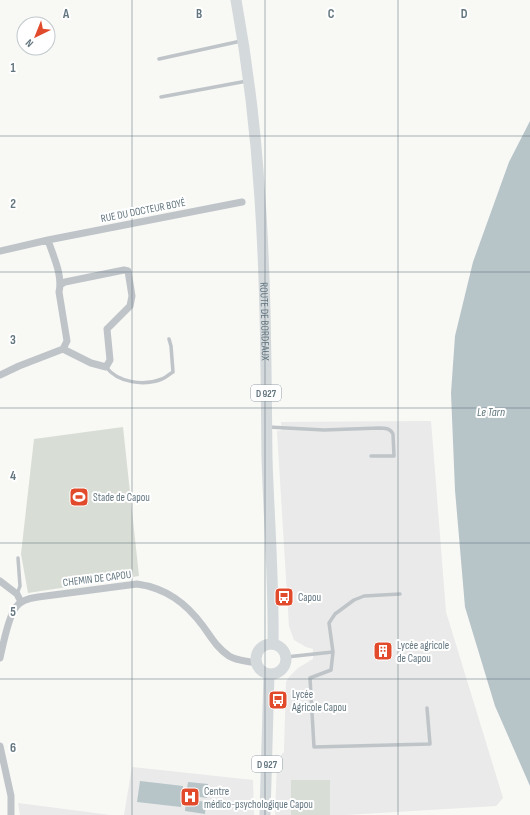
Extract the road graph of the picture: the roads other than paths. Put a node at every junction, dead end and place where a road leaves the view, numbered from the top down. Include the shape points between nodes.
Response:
1 (236, 0) edge
2 (243, 41) junction
3 (160, 58) dead end
4 (248, 81) junction
5 (161, 97) dead end
6 (242, 202) dead end
7 (48, 240) junction
8 (0, 251) edge
9 (60, 285) junction
10 (169, 339) dead end
11 (63, 349) junction
12 (106, 367) junction
13 (0, 375) edge
14 (267, 427) junction
15 (371, 456) dead end
16 (18, 558) dead end
17 (0, 581) edge
18 (16, 594) junction
19 (400, 594) dead end
20 (21, 602) junction
21 (273, 644) junction
22 (333, 652) junction
23 (286, 657) junction
24 (0, 658) edge
25 (256, 663) junction
26 (269, 674) junction
27 (427, 708) dead end
28 (0, 746) edge
29 (11, 815) edge
30 (265, 815) edge

1 - 2 main road, ROUTE DE BORDEAUX / D 927
2 - 3 lane
2 - 4 main road, ROUTE DE BORDEAUX / D 927
4 - 5 lane
4 - 14 main road, ROUTE DE BORDEAUX / D 927 via 261,216
6 - 7 street, RUE DU DOCTEUR BOYÉ
7 - 8 street, RUE DU DOCTEUR BOYÉ
7 - 9 street
9 - 11 street via 58,292 67,340
9 - 12 street via 128,270 132,296 130,306 107,329 110,360
10 - 12 lane via 173,372 163,379 147,382 130,381 111,374
11 - 12 street via 91,363
11 - 13 street
14 - 15 lane via 324,430 379,428 391,431 394,434 394,456
14 - 21 main road, ROUTE DE BORDEAUX / D 927
16 - 18 lane via 20,586
17 - 18 street
18 - 20 street
19 - 22 lane via 364,596 335,614 329,623
20 - 24 street via 12,614
20 - 25 street, CHEMIN DE CAPOU via 30,598 124,585 145,585 170,594 183,604 220,648 231,657
21 - 23 main road via 282,648
21 - 25 main road via 259,648
22 - 23 lane
22 - 27 lane via 331,670 310,678 314,747 430,744
23 - 26 main road via 281,671
25 - 26 main road via 262,671
26 - 30 main road, D 927
28 - 29 street via 11,796

